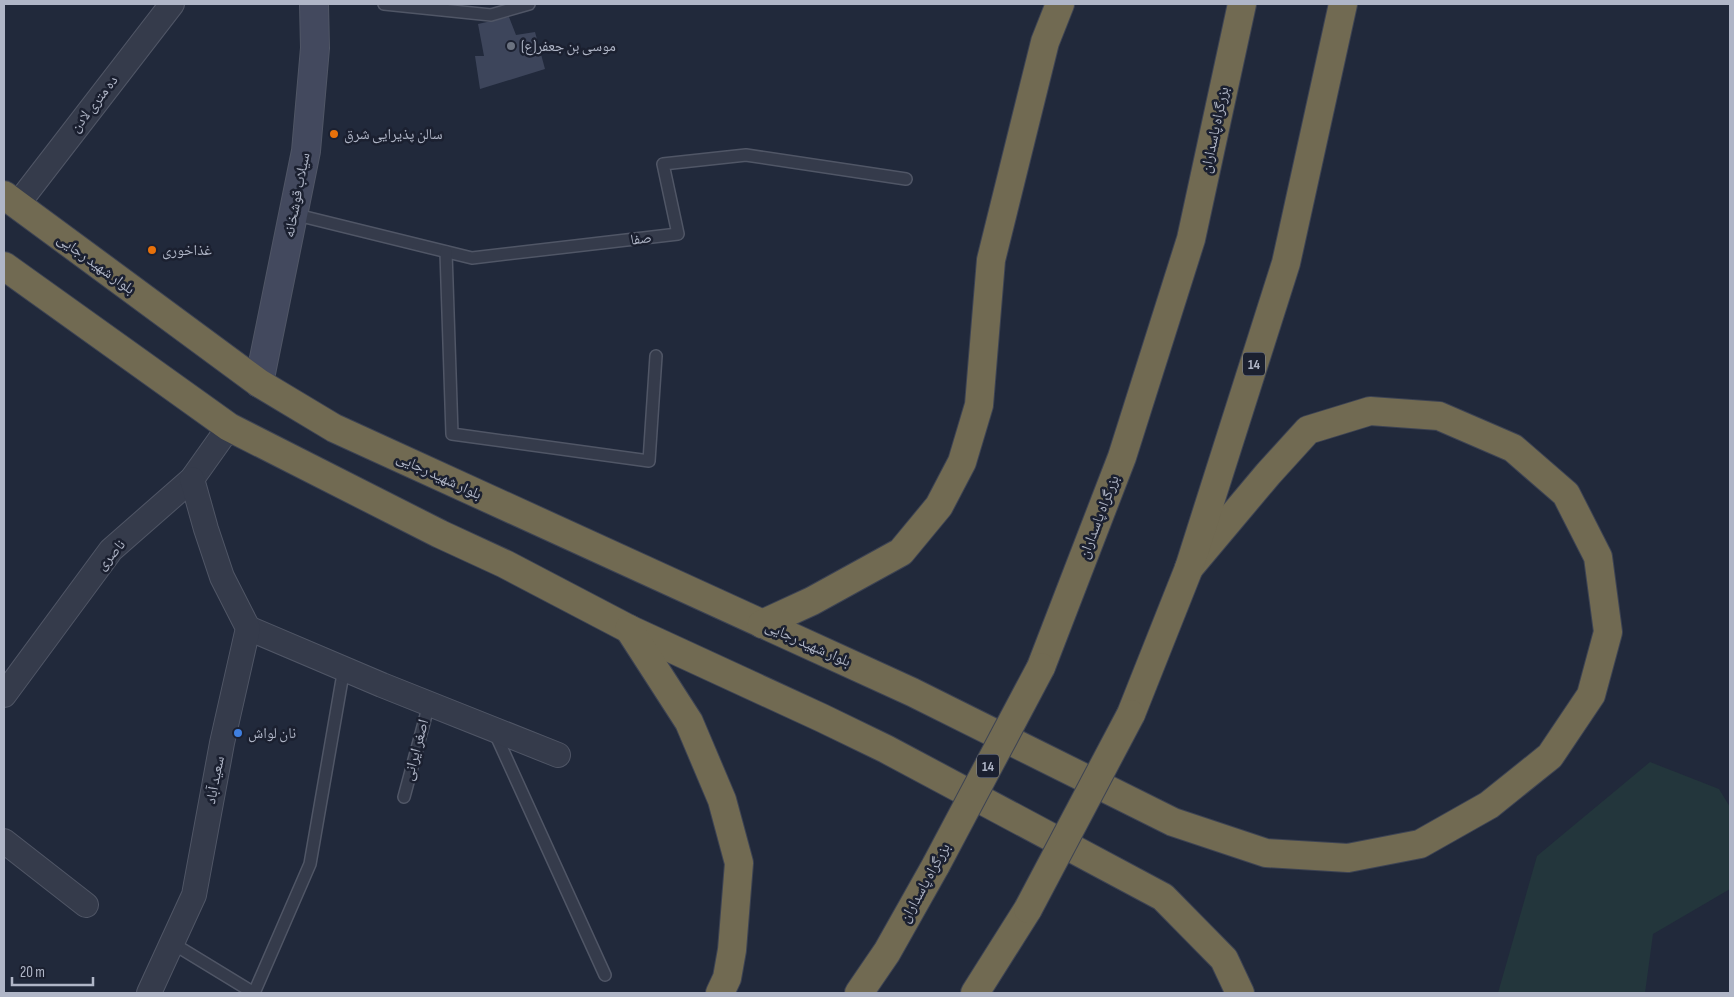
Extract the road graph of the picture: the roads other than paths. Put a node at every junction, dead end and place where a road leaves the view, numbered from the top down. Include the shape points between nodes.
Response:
1 (172, 4) edge
2 (314, 4) edge
3 (384, 4) edge
4 (529, 4) edge
5 (1060, 4) edge
6 (1242, 4) edge
7 (1343, 4) edge
8 (906, 179) dead end
9 (10, 200) edge
10 (293, 214) junction
11 (446, 252) junction
12 (4, 266) edge
13 (656, 356) dead end
14 (258, 383) junction
15 (229, 426) junction
16 (192, 478) junction
17 (1188, 568) junction
18 (762, 624) junction
19 (248, 628) junction
20 (629, 629) junction
21 (344, 668) junction
22 (4, 695) edge
23 (429, 704) junction
24 (493, 728) junction
25 (558, 755) dead end
26 (404, 797) dead end
27 (4, 841) edge
28 (86, 905) dead end
29 (172, 943) junction
30 (605, 975) dead end
31 (149, 993) edge
32 (254, 993) edge
33 (720, 993) edge
34 (859, 993) edge
35 (976, 993) edge
36 (1240, 993) edge

1 - 9 street, ده متری لادن
2 - 10 street, سیلاب قوشخانه via 315,48 306,151
3 - 4 lane via 491,15
5 - 18 highway via 1045,42 991,260 979,404 962,462 938,506 901,552 812,601
6 - 34 highway, بزرگراه پاسداران / 14, bridge via 1191,239 1122,457 1041,667 936,865 887,952
7 - 17 highway, 14 via 1286,264
8 - 11 lane, صفا via 746,156 663,164 678,234 472,258
9 - 14 highway, بلوار شهید رجایی
10 - 11 lane, صفا
10 - 14 street, سیلاب قوشخانه
11 - 13 lane via 452,434 649,461
12 - 15 highway
14 - 18 highway, بلوار شهید رجایی via 334,428
15 - 16 street, ناصری
15 - 20 highway
16 - 19 street via 222,576
16 - 22 street, ناصری via 111,550
17 - 18 highway, بلوار شهید رجایی via 1308,430 1370,411 1439,416 1513,448 1566,494 1598,557 1608,632 1591,695 1550,756 1489,805 1420,844 1348,858 1266,853 1173,822 912,692
17 - 35 highway, 14, bridge via 1130,714 1028,909
19 - 21 street
19 - 29 street, سعید آباد via 222,743 194,896
20 - 33 highway via 689,722 722,800 739,863 732,950 727,978
20 - 36 highway via 886,750 1163,897 1224,958
21 - 23 street
21 - 32 lane via 310,864
23 - 24 street
23 - 26 lane, اصغر ایرانی
24 - 25 street
24 - 30 lane
27 - 28 street
29 - 31 street, سعید آباد
29 - 32 lane

